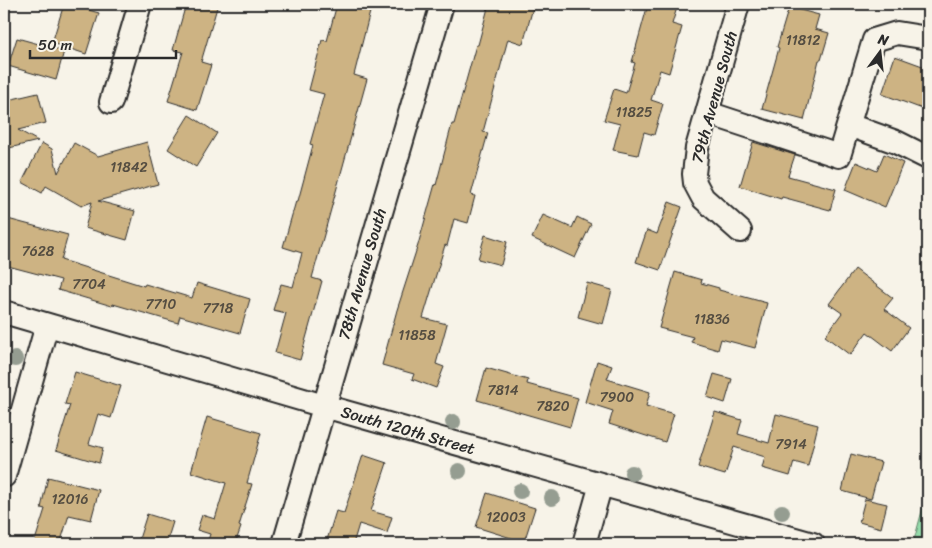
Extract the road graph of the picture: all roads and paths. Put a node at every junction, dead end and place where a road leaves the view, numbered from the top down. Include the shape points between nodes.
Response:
1 (140, 4) edge
2 (442, 4) edge
3 (738, 4) edge
4 (928, 38) edge
5 (111, 102) dead end
6 (708, 113) junction
7 (849, 125) junction
8 (928, 158) edge
9 (740, 231) dead end
10 (4, 312) edge
11 (47, 325) junction
12 (324, 406) junction
13 (4, 476) edge
14 (601, 484) junction
15 (284, 544) edge
16 (584, 544) edge
17 (813, 544) edge

1 - 5 street
2 - 12 street, 78th Avenue South
3 - 6 street, 79th Avenue South
4 - 7 street via 897,33 874,40
6 - 7 street via 839,156
6 - 9 street, 79th Avenue South via 697,148 695,183 704,198
7 - 8 street
10 - 11 street, South 120th Street
11 - 12 street, South 120th Street
11 - 13 street
12 - 14 street, South 120th Street
12 - 15 street, 78th Avenue South
14 - 16 street
14 - 17 street, South 120th Street

